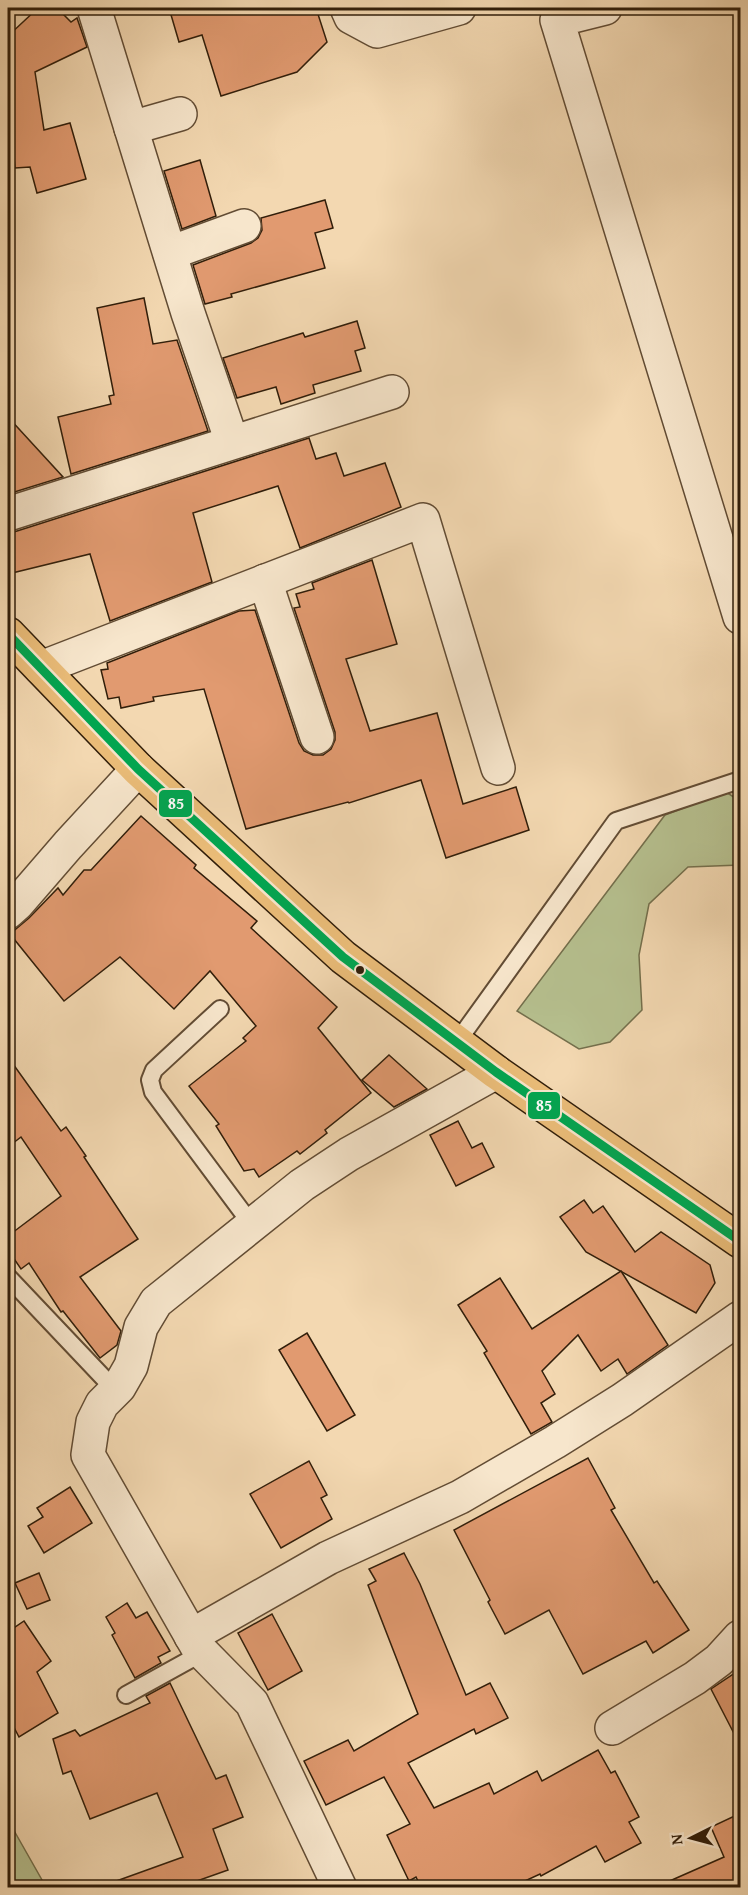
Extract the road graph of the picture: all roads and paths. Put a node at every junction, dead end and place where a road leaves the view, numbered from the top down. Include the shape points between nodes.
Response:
1 (94, 8) edge
2 (347, 8) edge
3 (459, 8) edge
4 (605, 8) edge
5 (552, 14) edge
6 (180, 114) dead end
7 (131, 128) junction
8 (244, 226) dead end
9 (170, 253) junction
10 (392, 392) dead end
11 (232, 442) junction
12 (8, 514) edge
13 (266, 581) junction
14 (738, 599) edge
15 (8, 634) edge
16 (41, 668) junction
17 (317, 737) dead end
18 (498, 768) dead end
19 (138, 769) junction
20 (741, 780) edge
21 (8, 912) edge
22 (219, 1009) dead end
23 (457, 1042) junction
24 (496, 1072) junction
25 (252, 1225) junction
26 (741, 1241) edge
27 (8, 1277) edge
28 (741, 1318) edge
29 (116, 1391) junction
30 (741, 1637) edge
31 (196, 1644) junction
32 (126, 1695) dead end
33 (612, 1728) dead end
34 (340, 1887) edge

1 - 7 street
2 - 3 street via 351,17 377,31
4 - 5 street
5 - 14 street
6 - 7 street
7 - 9 street
8 - 9 street
9 - 11 street
10 - 11 street
11 - 12 street
13 - 16 street
13 - 17 street
13 - 18 street via 423,520
15 - 16 main road
16 - 19 main road
19 - 21 street
19 - 23 main road via 343,957
20 - 23 lane via 616,821
22 - 25 lane via 154,1070 150,1080 153,1092
23 - 24 main road
24 - 25 street via 349,1155 302,1185
24 - 26 main road
25 - 29 street via 156,1302 141,1327 130,1366
27 - 29 lane
28 - 31 street via 555,1442 470,1491 328,1558
29 - 31 street via 102,1404 93,1422 87,1455
30 - 33 street via 695,1678
31 - 32 lane
31 - 34 street via 252,1703

